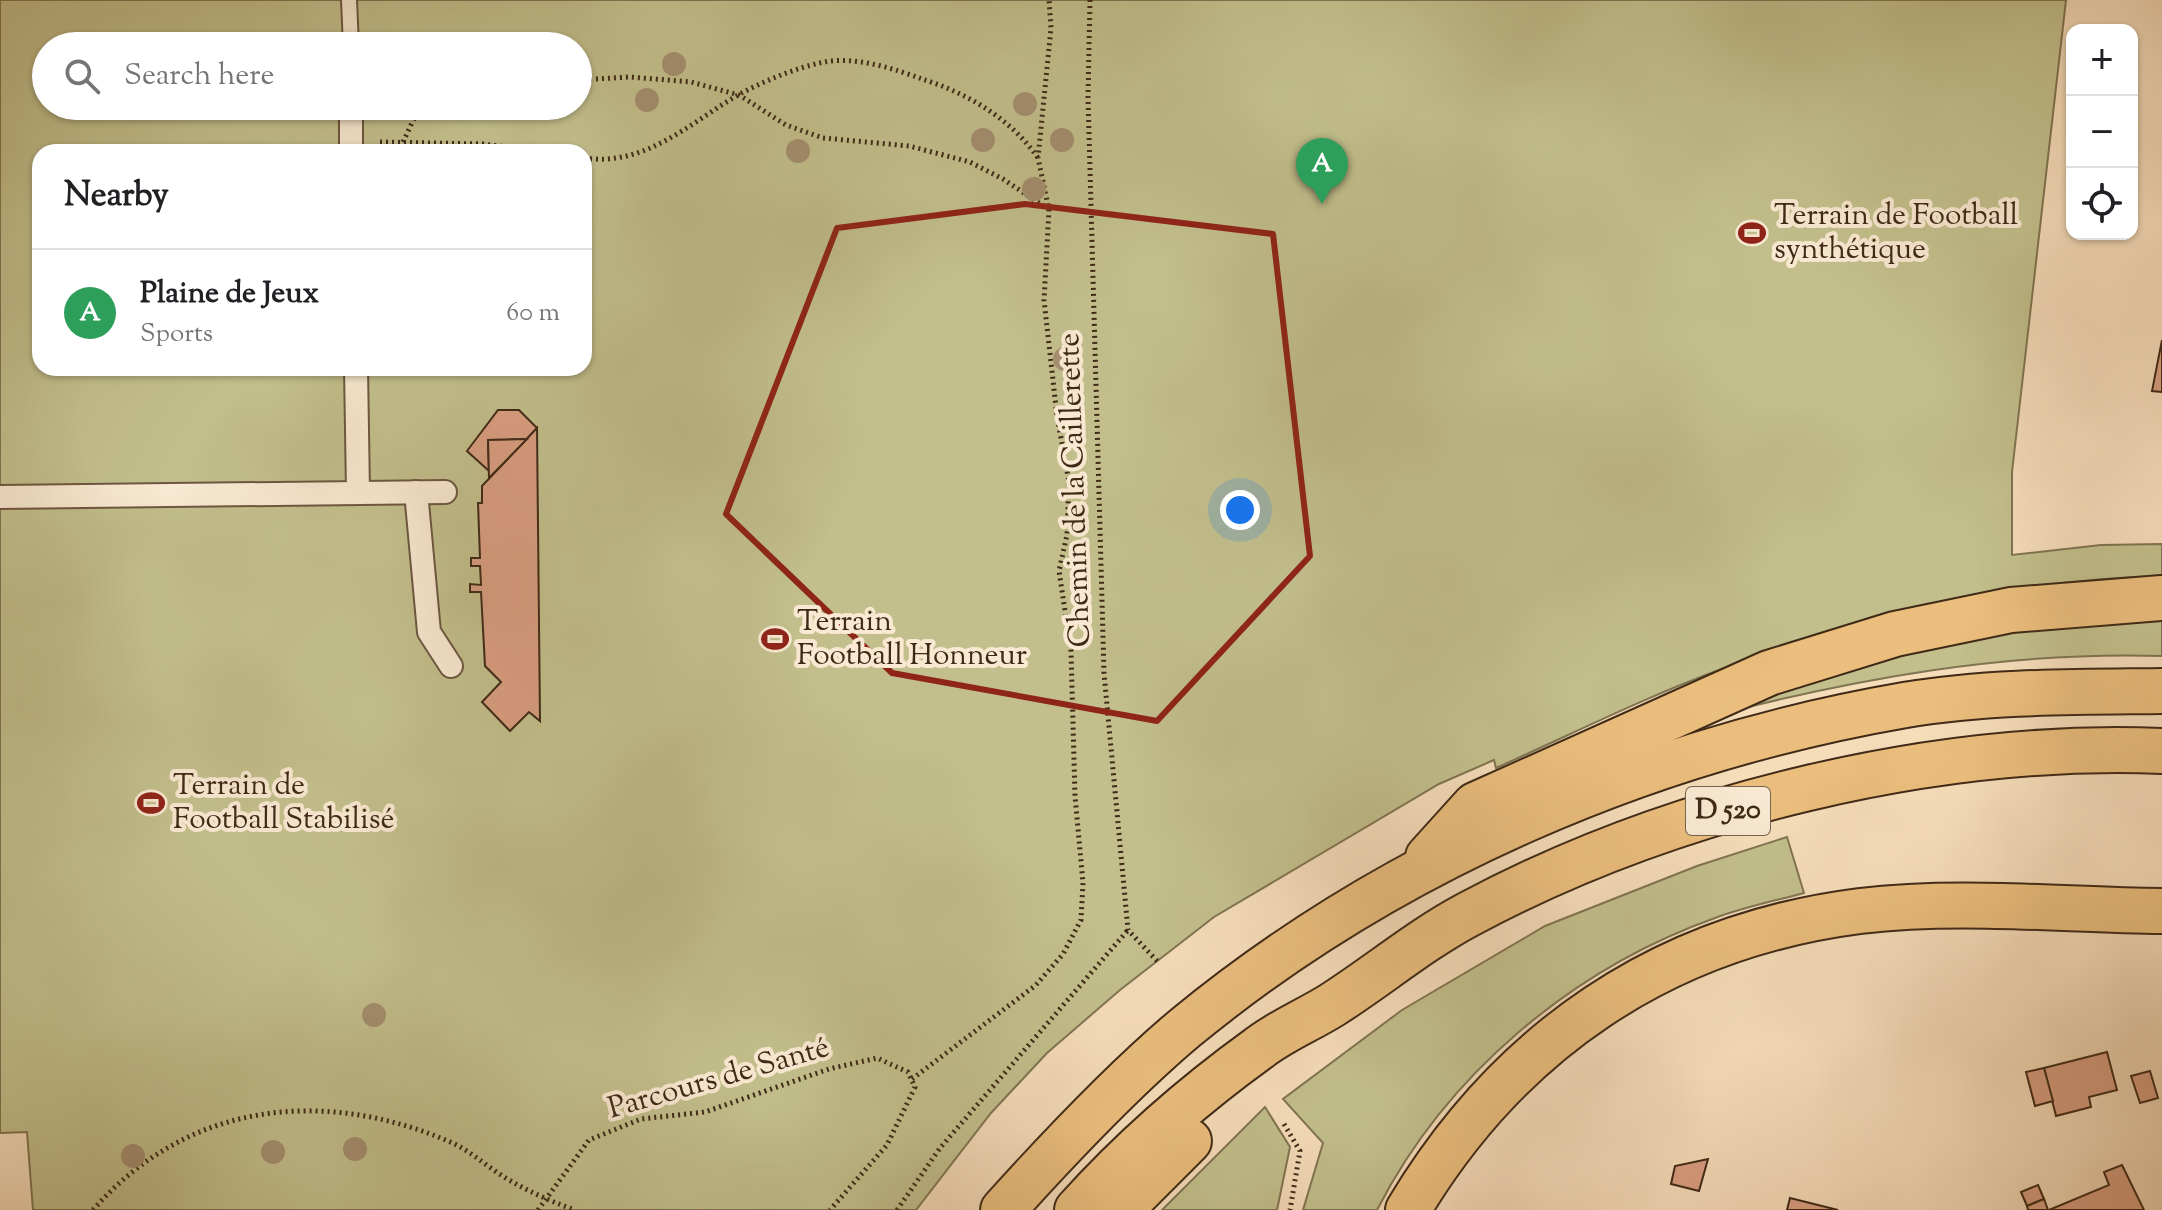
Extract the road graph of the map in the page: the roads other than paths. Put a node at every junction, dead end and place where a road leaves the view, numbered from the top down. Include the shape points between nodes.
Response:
1 (349, 0) edge
2 (350, 32) edge
3 (351, 120) edge
4 (351, 144) edge
5 (356, 376) edge
6 (416, 492) junction
7 (445, 492) dead end
8 (358, 493) junction
9 (0, 497) edge
10 (2162, 598) edge
11 (451, 666) dead end
12 (2162, 691) edge
13 (2162, 751) edge
14 (1411, 875) junction
15 (2162, 911) edge
16 (1334, 1003) junction
17 (1409, 1208) edge
18 (1003, 1210) edge
19 (1077, 1210) edge
20 (1120, 1210) edge

1 - 2 lane
3 - 4 street
5 - 8 street
6 - 7 street
6 - 8 street
6 - 11 street via 429,632
8 - 9 street
10 - 14 main road via 2011,610 1895,634 1769,673 1475,805
12 - 14 main road, D 520 via 2055,692 1907,705 1771,735 1521,821
13 - 16 main road, D 520 via 2055,750 1777,796 1614,846 1469,914
14 - 18 main road, D 520 via 1309,937 1184,1029
15 - 17 main road via 2026,906 1860,911 1715,945 1644,976 1581,1015 1528,1057 1440,1158
16 - 19 main road, D 520 via 1249,1055 1115,1170
16 - 20 main road via 1280,1061 1215,1115

